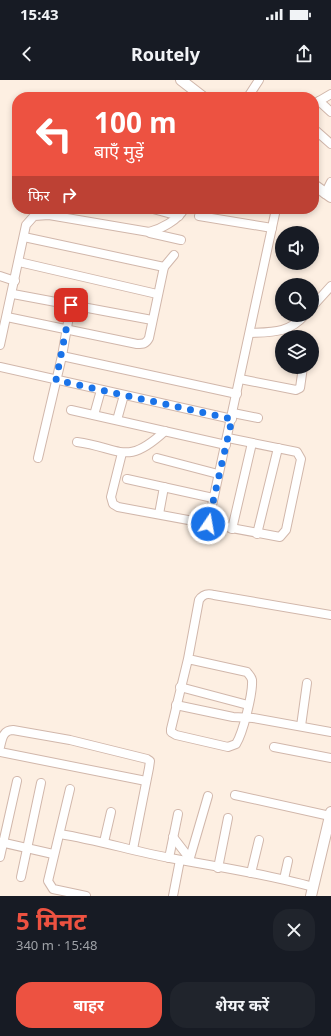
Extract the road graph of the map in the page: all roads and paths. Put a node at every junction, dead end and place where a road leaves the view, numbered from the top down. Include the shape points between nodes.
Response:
1 (181, 80) edge
2 (259, 80) edge
3 (197, 92) edge
4 (251, 92) edge
5 (331, 94) edge
6 (319, 101) edge
7 (319, 105) edge
8 (331, 112) edge
9 (319, 133) edge
10 (331, 144) edge
11 (331, 182) edge
12 (319, 189) edge
13 (328, 196) edge
14 (172, 214) edge
15 (275, 214) edge
16 (179, 216) joint
17 (199, 216) dead end
18 (272, 228) junction
19 (149, 232) junction
20 (24, 237) junction
21 (181, 240) dead end
22 (174, 255) dead end
23 (19, 262) junction
24 (164, 266) junction
25 (0, 276) edge
26 (15, 281) junction
27 (331, 286) edge
28 (13, 294) junction
29 (158, 294) junction
30 (319, 299) edge
31 (71, 305) junction
32 (7, 317) junction
33 (152, 320) junction
34 (297, 322) edge
35 (66, 329) junction
36 (250, 333) junction
37 (0, 345) edge
38 (62, 356) junction
39 (0, 368) edge
40 (302, 374) edge
41 (240, 379) junction
42 (56, 380) junction
43 (101, 390) junction
44 (237, 394) junction
45 (124, 395) junction
46 (71, 410) dead end
47 (94, 415) junction
48 (232, 416) junction
49 (258, 418) dead end
50 (117, 420) junction
51 (165, 431) junction
52 (227, 441) junction
53 (77, 442) dead end
54 (252, 443) junction
55 (278, 448) junction
56 (122, 453) junction
57 (38, 458) dead end
58 (156, 458) dead end
59 (218, 474) junction
60 (127, 479) dead end
61 (164, 487) junction
62 (213, 498) junction
63 (159, 514) junction
64 (208, 524) junction
65 (232, 529) junction
66 (257, 534) junction
67 (331, 615) edge
68 (188, 659) junction
69 (307, 683) dead end
70 (180, 687) junction
71 (176, 705) junction
72 (248, 705) junction
73 (245, 718) junction
74 (301, 726) junction
75 (331, 732) edge
76 (0, 747) edge
77 (274, 747) dead end
78 (0, 752) edge
79 (331, 758) edge
80 (17, 781) dead end
81 (146, 781) junction
82 (41, 783) dead end
83 (70, 789) dead end
84 (235, 795) dead end
85 (208, 796) dead end
86 (111, 812) dead end
87 (178, 814) dead end
88 (331, 814) edge
89 (228, 818) dead end
90 (60, 834) junction
91 (173, 837) junction
92 (259, 840) dead end
93 (2, 842) edge
94 (104, 842) junction
95 (28, 848) junction
96 (133, 849) junction
97 (53, 854) junction
98 (0, 857) edge
99 (169, 858) junction
100 (186, 860) junction
101 (288, 861) dead end
102 (218, 868) junction
103 (251, 873) junction
104 (21, 877) dead end
105 (284, 879) junction
106 (312, 892) edge
107 (86, 896) edge
108 (173, 896) edge

1 - 3 street
2 - 4 street
5 - 6 street
7 - 8 street
9 - 10 street
11 - 13 street
12 - 13 street
14 - 16 street
15 - 18 street
16 - 19 street
17 - 18 street
18 - 36 street
19 - 20 street via 40,215 34,216 26,225
19 - 21 street
20 - 23 street
20 - 24 street
22 - 24 street
23 - 26 street
23 - 29 street
24 - 29 street
25 - 26 street
26 - 28 street
27 - 30 street
28 - 31 street
28 - 32 street
29 - 33 street
31 - 33 street
31 - 35 street
32 - 35 street
32 - 37 street
33 - 35 street via 149,338 143,344
34 - 36 street via 289,329
35 - 38 street
36 - 41 street
38 - 42 street
38 - 44 street
39 - 42 street
40 - 41 street via 300,388 296,390
41 - 44 street
42 - 43 street
42 - 57 street
43 - 45 street
43 - 47 street
44 - 48 street
45 - 48 street
45 - 50 street
46 - 47 street
47 - 50 street
48 - 49 street
48 - 52 street
50 - 51 street
51 - 52 street
51 - 56 street via 145,448
52 - 54 street
52 - 59 street
53 - 56 street via 96,444
54 - 55 street
54 - 65 street
55 - 66 street
55 - 66 street via 297,452 301,459 286,530 280,537
56 - 63 street via 111,497 113,504
58 - 59 street
59 - 62 street
60 - 61 street
61 - 62 street
61 - 63 street
62 - 64 street
63 - 64 street
64 - 65 street
65 - 66 street
67 - 68 street via 207,594 199,600
68 - 70 street
68 - 72 street via 247,672 252,681
69 - 74 street
70 - 71 street
70 - 72 street
71 - 73 street
71 - 73 street via 170,725 171,732 222,746 236,744
72 - 73 street
73 - 74 street
74 - 75 street
76 - 81 street via 3,734 13,730 140,756 150,761
77 - 79 street
78 - 81 street
80 - 93 street
81 - 96 street
82 - 95 street
83 - 90 street
84 - 88 street
85 - 100 street
86 - 94 street
87 - 91 street
88 - 106 street
89 - 102 street
90 - 94 street
90 - 97 street
91 - 99 street
91 - 100 street via 178,841
92 - 103 street
93 - 95 street
93 - 98 street
94 - 96 street
95 - 97 street
95 - 104 street
96 - 99 street
97 - 107 street via 49,886
99 - 100 street
100 - 102 street
100 - 108 street
101 - 105 street
102 - 103 street
103 - 105 street
105 - 106 street

